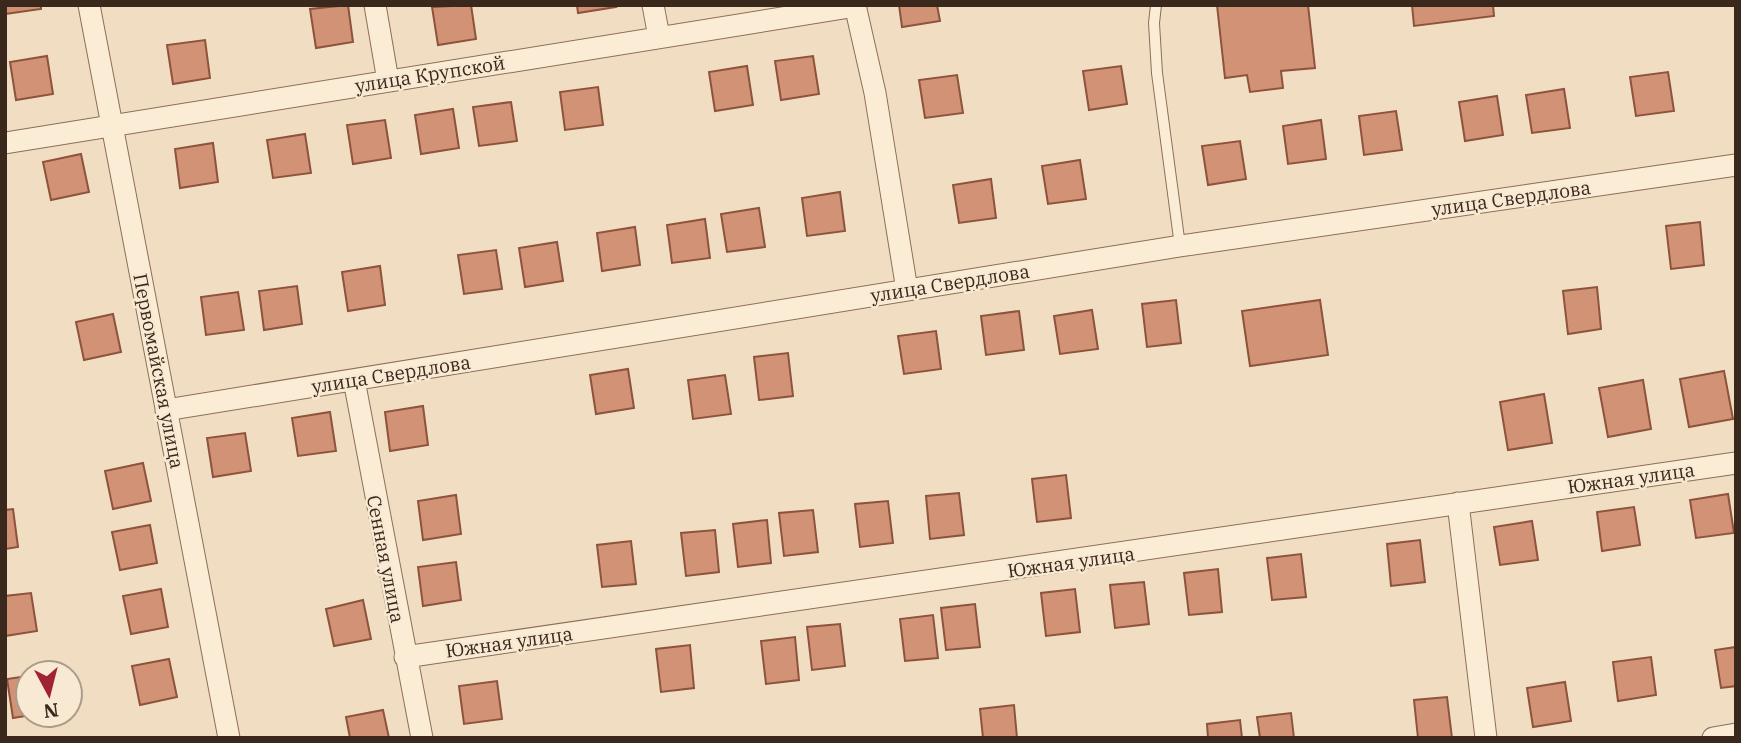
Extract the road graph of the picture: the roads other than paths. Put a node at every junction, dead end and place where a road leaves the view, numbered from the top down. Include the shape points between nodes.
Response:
1 (89, 5) edge
2 (375, 5) edge
3 (653, 5) edge
4 (1156, 5) edge
5 (855, 6) edge
6 (659, 37) junction
7 (388, 81) junction
8 (112, 126) junction
9 (5, 143) edge
10 (1736, 165) edge
11 (1180, 246) junction
12 (907, 290) junction
13 (354, 380) junction
14 (166, 410) junction
15 (1736, 463) edge
16 (1458, 503) junction
17 (405, 657) junction
18 (1736, 734) edge
19 (229, 738) edge
20 (422, 738) edge
21 (1486, 738) edge
22 (1713, 738) edge

1 - 8 street, Первомайская улица
2 - 7 street
3 - 6 street
4 - 11 lane via 1157,73
5 - 6 street, улица Крупской
5 - 12 street via 875,93
6 - 7 street, улица Крупской
7 - 8 street, улица Крупской
8 - 9 street, улица Крупской
8 - 14 street, Первомайская улица
10 - 11 street, улица Свердлова
11 - 12 street, улица Свердлова
12 - 13 street, улица Свердлова
13 - 14 street, улица Свердлова
13 - 17 street, Сенная улица
14 - 19 street, Первомайская улица
15 - 16 street, Южная улица
16 - 17 street, Южная улица
16 - 21 street
17 - 20 street, Сенная улица
18 - 22 street

